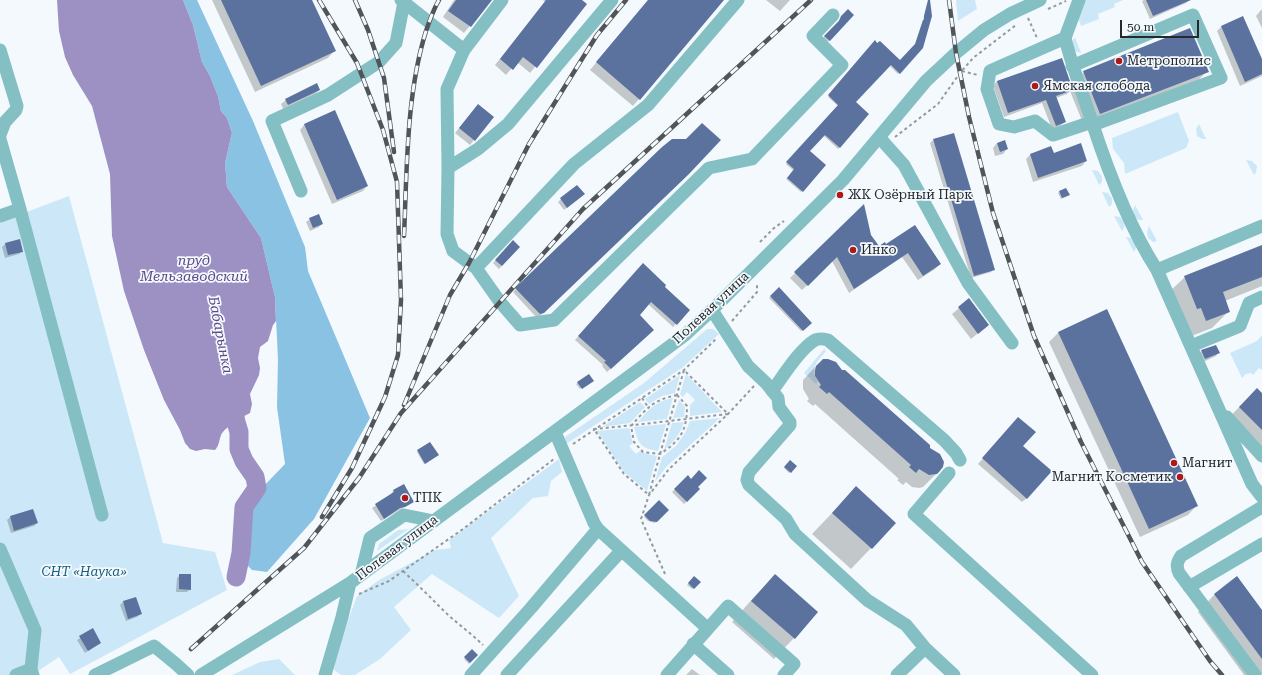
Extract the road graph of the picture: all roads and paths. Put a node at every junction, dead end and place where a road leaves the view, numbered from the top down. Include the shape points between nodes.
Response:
1 (502, 0) edge
2 (612, 0) edge
3 (738, 0) edge
4 (1040, 0) edge
5 (1078, 0) edge
6 (402, 1) edge
7 (833, 15) dead end
8 (1028, 18) dead end
9 (1032, 27) dead end
10 (1065, 38) junction
11 (0, 50) edge
12 (464, 50) junction
13 (1072, 66) junction
14 (962, 71) dead end
15 (977, 75) dead end
16 (14, 113) junction
17 (0, 116) edge
18 (1092, 124) junction
19 (0, 133) edge
20 (879, 137) junction
21 (448, 168) junction
22 (6, 182) edge
23 (301, 191) dead end
24 (20, 209) junction
25 (0, 216) edge
26 (1262, 226) edge
27 (476, 268) junction
28 (1157, 270) junction
29 (1262, 297) edge
30 (712, 310) junction
31 (1012, 342) dead end
32 (1190, 346) junction
33 (760, 378) junction
34 (772, 391) junction
35 (677, 395) junction
36 (642, 398) dead end
37 (648, 407) junction
38 (1219, 409) junction
39 (728, 414) junction
40 (687, 419) junction
41 (670, 421) junction
42 (632, 426) junction
43 (555, 432) junction
44 (660, 454) junction
45 (1262, 456) edge
46 (960, 460) dead end
47 (949, 473) dead end
48 (1257, 481) edge
49 (648, 495) junction
50 (1262, 497) edge
51 (1262, 507) edge
52 (102, 515) dead end
53 (434, 520) junction
54 (598, 529) junction
55 (1262, 544) edge
56 (0, 549) edge
57 (621, 551) junction
58 (403, 571) dead end
59 (361, 575) junction
60 (667, 578) dead end
61 (350, 583) junction
62 (1189, 587) junction
63 (707, 628) junction
64 (693, 644) junction
65 (925, 648) junction
66 (488, 655) junction
67 (32, 672) edge
68 (16, 675) edge
69 (95, 675) edge
70 (188, 675) edge
71 (201, 675) edge
72 (325, 675) edge
73 (471, 675) edge
74 (506, 675) edge
75 (666, 675) edge
76 (728, 675) edge
77 (784, 675) edge
78 (897, 675) edge
79 (954, 675) edge
80 (1092, 675) edge
81 (1255, 675) edge

1 - 12 street
2 - 21 street via 508,124 478,149
3 - 27 street via 648,105 574,164
4 - 20 street, Полевая улица via 990,26 956,53 926,81
5 - 10 street
6 - 12 street
6 - 23 street via 396,43 378,62 328,95 272,121
7 - 27 street via 813,36 842,65 752,159 709,168 554,320 520,325
8 - 9 path
10 - 13 street
10 - 18 street via 990,71 987,89 999,124 1014,127 1035,121 1053,135
11 - 16 street via 17,101
12 - 21 street via 447,89
13 - 18 street
13 - 18 street via 1193,15 1221,78
14 - 15 path
16 - 17 street
16 - 19 street via 5,122
18 - 28 street via 1114,184
19 - 22 street
20 - 30 street, Полевая улица via 843,180
20 - 31 street via 904,165 968,283
21 - 27 street via 447,234 453,251
22 - 24 street
24 - 25 street
24 - 52 street
26 - 28 street
28 - 32 street
29 - 32 street via 1249,303 1240,326
30 - 33 street via 748,366
30 - 43 street, Полевая улица via 684,335
32 - 38 street
33 - 34 street
33 - 39 path
34 - 46 street via 800,353 816,340 828,340 944,440
34 - 65 street via 778,398 779,408 790,425 749,472 749,485 786,519 795,534 867,600 906,625
35 - 37 path via 662,398
35 - 39 path via 684,370
35 - 40 path via 687,406
35 - 41 path
36 - 37 path
37 - 42 path
38 - 45 street
38 - 48 street
39 - 40 path
39 - 49 path via 669,469
40 - 41 path
40 - 44 path via 674,445
41 - 42 path
41 - 44 path
42 - 44 path via 634,442 643,452
42 - 49 path via 594,429 624,474
43 - 53 street, Полевая улица
43 - 54 street
44 - 49 path
47 - 80 street via 914,514
48 - 50 street
49 - 60 path via 641,519
51 - 62 street via 1181,556 1177,561 1177,567
53 - 59 street, Полевая улица
53 - 59 street via 404,515 370,538
54 - 57 street
54 - 66 street
55 - 62 street
56 - 67 street via 35,630
57 - 63 street
57 - 74 street
58 - 66 path via 466,632 483,644
59 - 61 street, Полевая улица
61 - 71 street, Полевая улица
61 - 72 street
62 - 81 street
63 - 64 street
63 - 77 street via 728,606 794,664
64 - 75 street
64 - 76 street
65 - 78 street
65 - 79 street
66 - 73 street
67 - 68 street
69 - 70 street via 154,646

